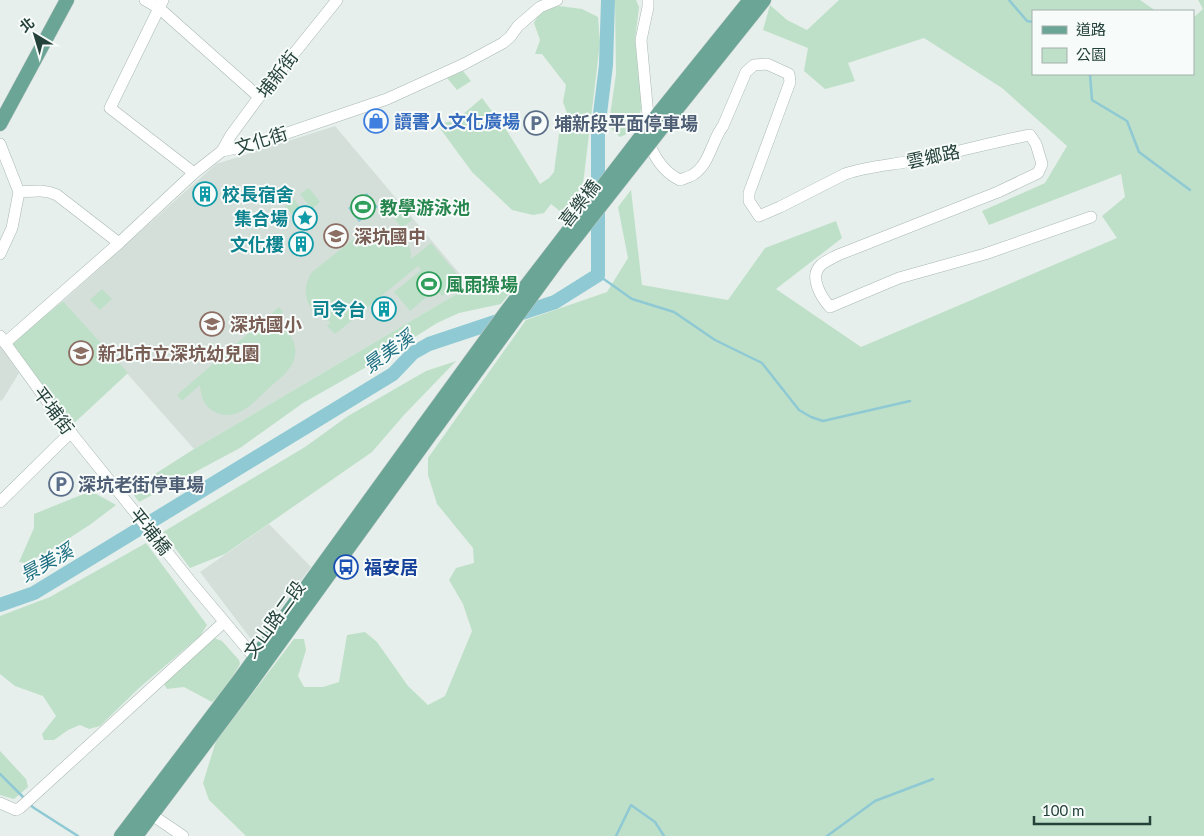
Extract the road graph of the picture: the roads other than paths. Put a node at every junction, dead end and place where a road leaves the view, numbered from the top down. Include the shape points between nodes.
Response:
1 (67, 0) edge
2 (145, 0) edge
3 (337, 0) edge
4 (556, 0) edge
5 (758, 1) edge
6 (161, 4) edge
7 (648, 4) edge
8 (259, 97) junction
9 (0, 124) edge
10 (0, 144) edge
11 (222, 151) junction
12 (194, 173) junction
13 (19, 192) junction
14 (1091, 217) dead end
15 (119, 243) junction
16 (0, 254) edge
17 (3, 340) edge
18 (428, 428) joint
19 (71, 432) junction
20 (111, 481) joint
21 (0, 502) edge
22 (224, 622) junction
23 (259, 661) junction
24 (0, 803) edge
25 (152, 815) junction
26 (137, 828) edge
27 (121, 836) edge
28 (183, 836) edge

1 - 9 main road
2 - 6 street
3 - 8 street, 埔新街
4 - 11 street, 文化街 via 540,7 503,43 464,64 387,98 255,144
5 - 18 main road, 喜樂橋, bridge
6 - 8 street
6 - 12 street via 110,108
7 - 14 street, 雲鄉路 via 641,40 651,148 671,176 680,180 694,174 703,165 746,72 754,66 766,64 788,74 790,82 749,193 749,201 759,216 856,170 1030,135 1036,144 1042,164 1038,173 820,265 817,271 818,291 830,307 899,278 986,254
8 - 11 street, 埔新街
10 - 13 street
11 - 12 street, 文化街
12 - 15 street, 文化街
13 - 15 street via 48,191
13 - 16 street via 12,228
15 - 17 street, 文化街
17 - 19 street, 平埔街
18 - 23 main road, 文山路二段
19 - 20 street, 平埔街
19 - 21 street
20 - 22 street, 平埔橋
22 - 23 street
22 - 24 street via 20,808 16,810
23 - 25 main road, 文山路二段
23 - 26 main road, 文山路二段
25 - 26 main road, 文山路二段
25 - 28 street
26 - 27 main road

